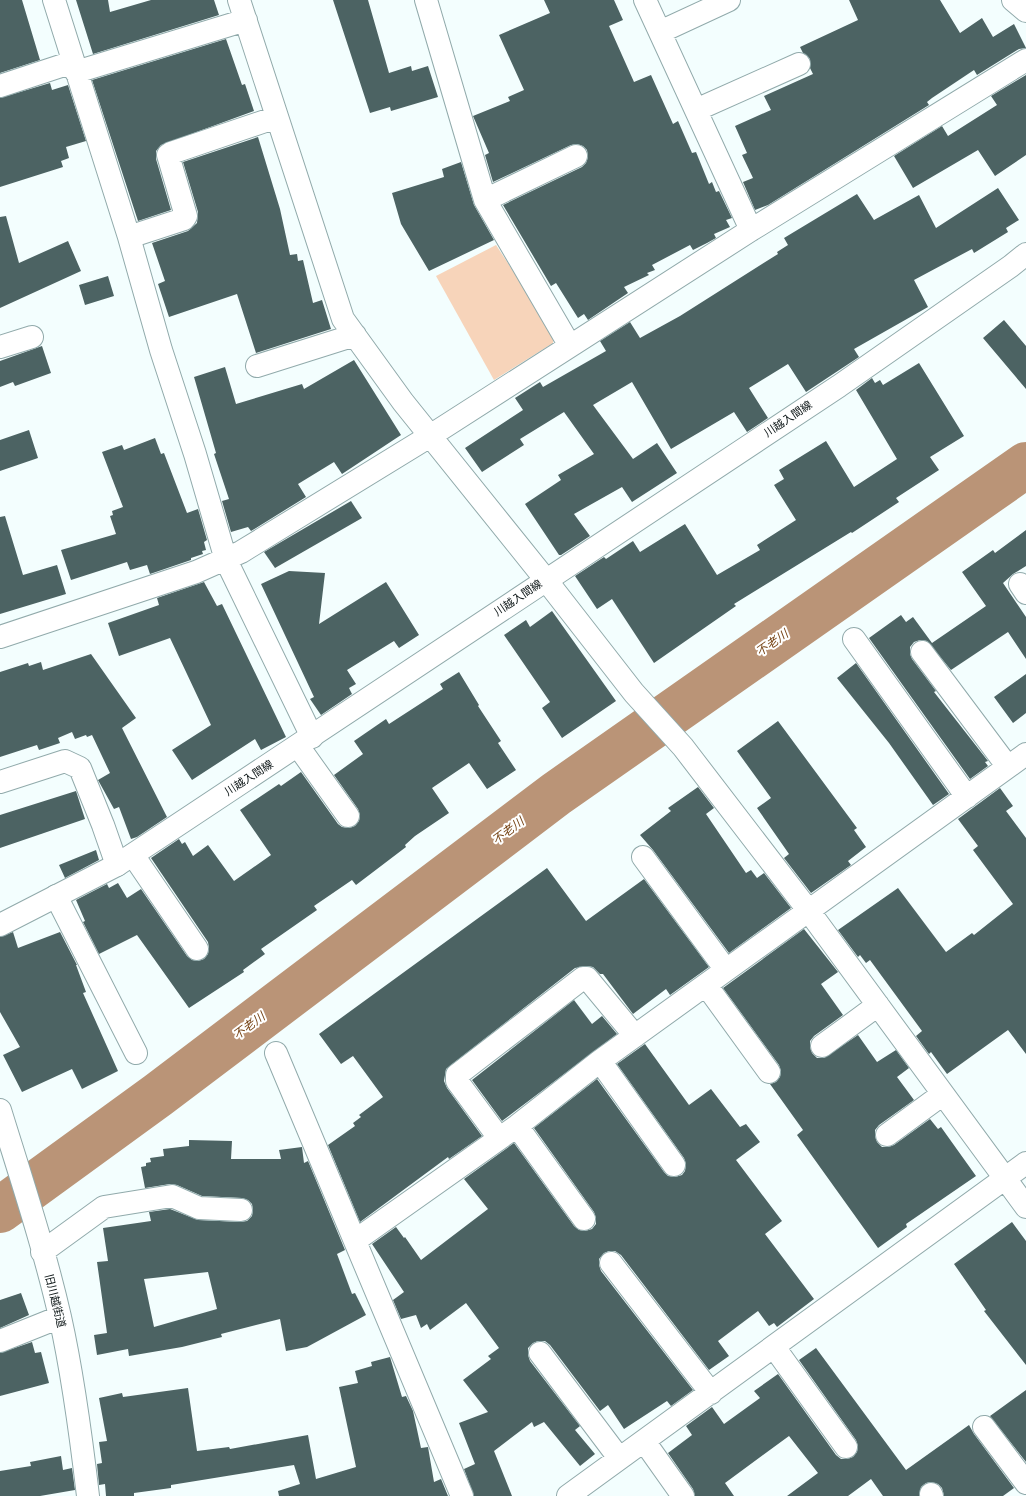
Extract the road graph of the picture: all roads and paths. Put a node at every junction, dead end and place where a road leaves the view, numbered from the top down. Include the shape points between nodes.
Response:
1 (54, 0) edge
2 (426, 0) edge
3 (645, 0) edge
4 (729, 0) edge
5 (1014, 0) edge
6 (242, 10) edge
7 (1026, 10) edge
8 (660, 32) junction
9 (1026, 60) edge
10 (799, 64) dead end
11 (75, 67) junction
12 (0, 86) edge
13 (696, 110) junction
14 (277, 117) junction
15 (576, 156) dead end
16 (486, 200) junction
17 (751, 230) junction
18 (129, 237) junction
19 (1026, 254) edge
20 (355, 335) junction
21 (32, 337) dead end
22 (570, 346) junction
23 (0, 347) edge
24 (257, 366) dead end
25 (430, 436) junction
26 (226, 560) junction
27 (546, 580) junction
28 (0, 637) edge
29 (854, 639) dead end
30 (922, 652) dead end
31 (305, 741) junction
32 (1026, 754) edge
33 (1008, 768) junction
34 (0, 782) edge
35 (967, 797) junction
36 (348, 816) dead end
37 (643, 857) dead end
38 (125, 860) junction
39 (56, 896) junction
40 (808, 910) junction
41 (0, 925) edge
42 (197, 949) dead end
43 (726, 970) junction
44 (706, 985) junction
45 (878, 1005) junction
46 (635, 1036) junction
47 (822, 1046) dead end
48 (136, 1053) dead end
49 (276, 1053) dead end
50 (600, 1061) junction
51 (769, 1072) dead end
52 (943, 1094) junction
53 (0, 1110) edge
54 (517, 1126) junction
55 (887, 1135) dead end
56 (499, 1138) junction
57 (9, 1155) edge
58 (1026, 1162) edge
59 (674, 1165) dead end
60 (1005, 1178) junction
61 (1026, 1207) edge
62 (241, 1210) dead end
63 (584, 1219) dead end
64 (356, 1240) junction
65 (42, 1252) junction
66 (611, 1263) dead end
67 (60, 1317) junction
68 (0, 1341) edge
69 (774, 1347) junction
70 (540, 1353) dead end
71 (711, 1393) junction
72 (984, 1427) dead end
73 (644, 1441) junction
74 (846, 1447) dead end
75 (619, 1458) junction
76 (1026, 1483) edge
77 (88, 1496) edge
78 (462, 1496) edge
79 (568, 1496) edge
80 (683, 1496) edge

1 - 11 street
2 - 16 street
3 - 8 street
4 - 8 street
5 - 7 street
6 - 11 street
6 - 14 street
8 - 13 street
9 - 17 street
10 - 13 street
11 - 12 street
11 - 18 street
13 - 17 street
14 - 18 street via 171,153 168,156 186,216 184,219
14 - 20 street via 343,319
15 - 16 street
16 - 22 street
17 - 22 street
18 - 26 street
19 - 27 street, 川越入間線 via 839,386
20 - 24 street
20 - 25 street
21 - 23 street
22 - 25 street
25 - 26 street
25 - 27 street
26 - 28 street
26 - 31 street
27 - 31 street, 川越入間線
27 - 40 street via 637,695 683,747
29 - 35 street
30 - 33 street
31 - 36 street
31 - 38 street, 川越入間線
32 - 33 street
33 - 35 street
34 - 38 street via 65,761 80,768 103,825
35 - 40 street
37 - 43 street
38 - 39 street, 川越入間線
38 - 42 street
39 - 41 street, 川越入間線
39 - 48 street
40 - 43 street
40 - 45 street
43 - 44 street
44 - 46 street
44 - 51 street
45 - 47 street
45 - 52 street
46 - 50 street
46 - 56 street via 587,978 583,978 457,1075 457,1081
49 - 64 street
50 - 54 street
50 - 59 street
52 - 55 street
52 - 60 street
53 - 57 street, 旧川越街道
54 - 56 street
54 - 63 street
56 - 64 street
57 - 65 street, 旧川越街道
58 - 60 street
60 - 61 street
60 - 69 street
62 - 65 street via 199,1208 172,1196 104,1207
64 - 78 street
65 - 67 street, 旧川越街道
66 - 71 street
67 - 68 street
67 - 77 street, 旧川越街道 via 78,1417
69 - 71 street
69 - 74 street
70 - 75 street
71 - 73 street
72 - 76 street
73 - 75 street
73 - 80 street
75 - 79 street

